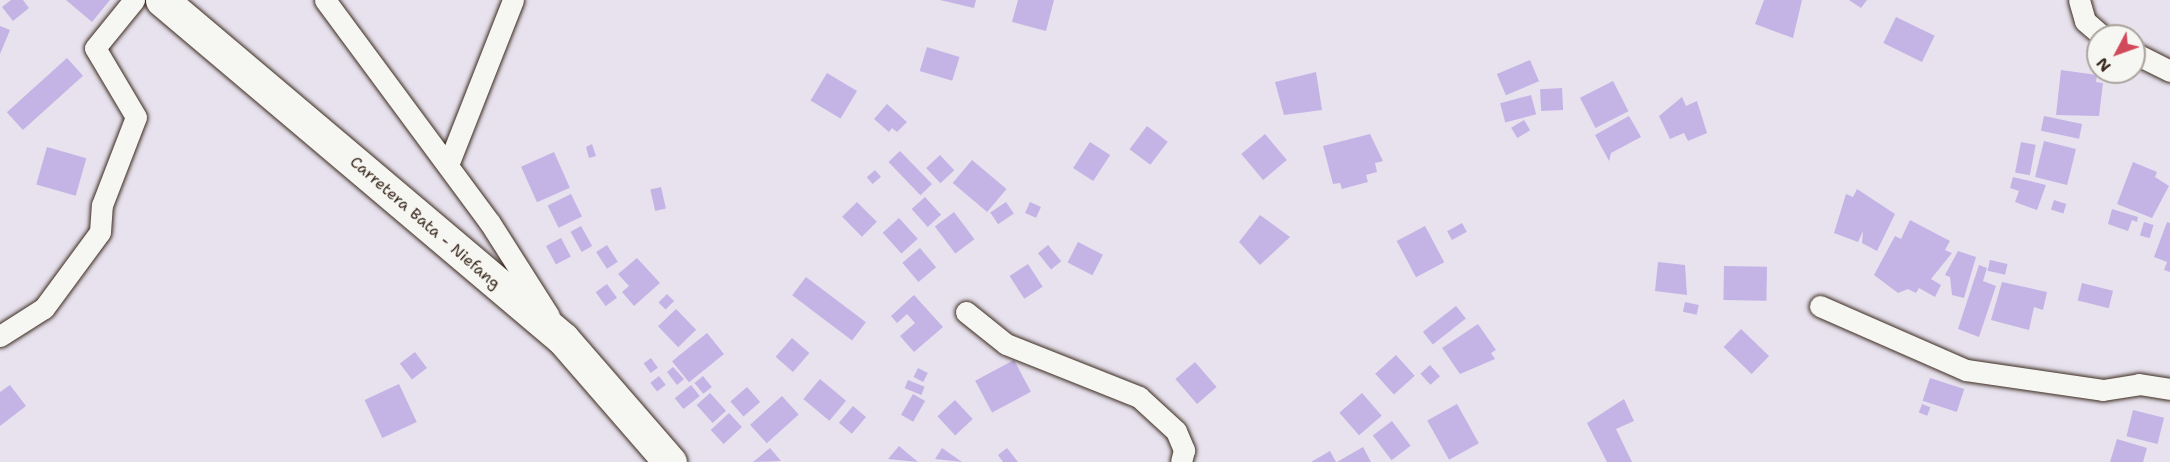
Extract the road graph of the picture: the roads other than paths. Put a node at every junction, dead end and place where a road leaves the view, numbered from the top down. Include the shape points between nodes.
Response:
1 (134, 0) edge
2 (162, 0) edge
3 (326, 0) edge
4 (513, 0) edge
5 (2079, 0) edge
6 (2088, 24) edge
7 (2146, 59) edge
8 (2170, 71) edge
9 (448, 165) junction
10 (1820, 306) dead end
11 (966, 312) dead end
12 (0, 336) edge
13 (563, 339) junction
14 (2170, 388) edge
15 (670, 462) edge
16 (1181, 462) edge

1 - 12 street via 95,48 136,117 102,205 100,232 44,308
2 - 13 main road, Carretera Bata - Niefang
3 - 9 street
4 - 9 street
5 - 6 street
7 - 8 street
9 - 13 street
10 - 14 street via 1966,370 2103,390 2148,384
11 - 16 street via 1006,344 1139,396 1176,431 1185,450
13 - 15 main road, Carretera Bata - Niefang

